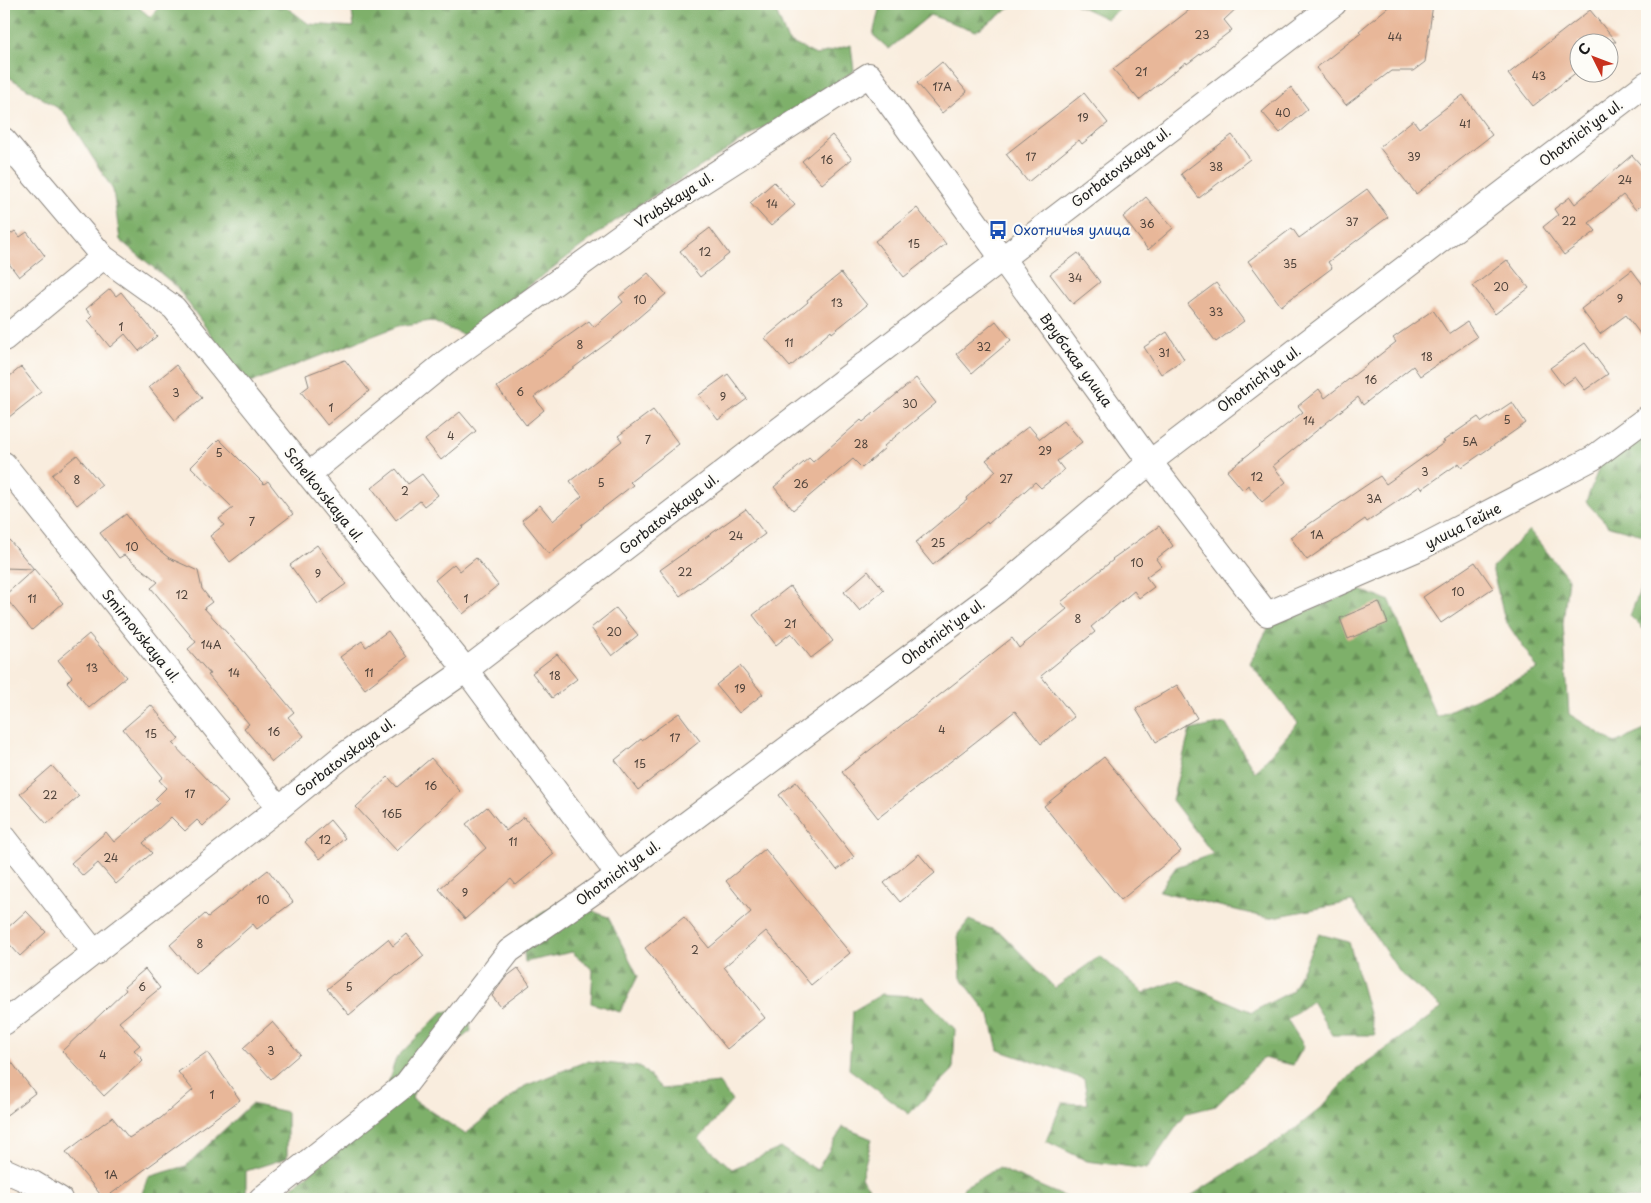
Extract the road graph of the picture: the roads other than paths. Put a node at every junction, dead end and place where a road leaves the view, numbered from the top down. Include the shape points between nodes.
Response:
1 (1334, 4) edge
2 (1647, 83) edge
3 (4, 140) edge
4 (103, 257) junction
5 (1002, 258) junction
6 (4, 339) edge
7 (1647, 418) edge
8 (1150, 462) junction
9 (4, 464) edge
10 (308, 475) junction
11 (1267, 614) joint
12 (466, 670) junction
13 (279, 808) junction
14 (4, 837) edge
15 (618, 875) junction
16 (95, 953) junction
17 (4, 1023) edge
18 (4, 1170) edge
19 (60, 1199) edge
20 (261, 1199) edge

1 - 5 street, Gorbatovskaya ul.
2 - 8 street, Ohotnich'ya ul.
3 - 4 street, Schelkovskaya ul.
4 - 6 street
4 - 10 street, Schelkovskaya ul. via 174,308
5 - 8 street, Врубская улица
5 - 10 street, Vrubskaya ul. via 869,75 638,223 446,362
5 - 12 street, Gorbatovskaya ul.
7 - 11 street, улица Гейне via 1594,458 1420,548
8 - 11 street, Врубская улица
8 - 15 street, Ohotnich'ya ul. via 996,592
9 - 13 street, Smirnovskaya ul.
10 - 12 street, Schelkovskaya ul.
12 - 13 street, Gorbatovskaya ul. via 344,755
12 - 15 street, Schelkovskaya ul.
13 - 16 street, Gorbatovskaya ul.
14 - 16 street
15 - 20 street, Ohotnich'ya ul. via 509,951 406,1084
16 - 17 street, Gorbatovskaya ul.
18 - 19 street

